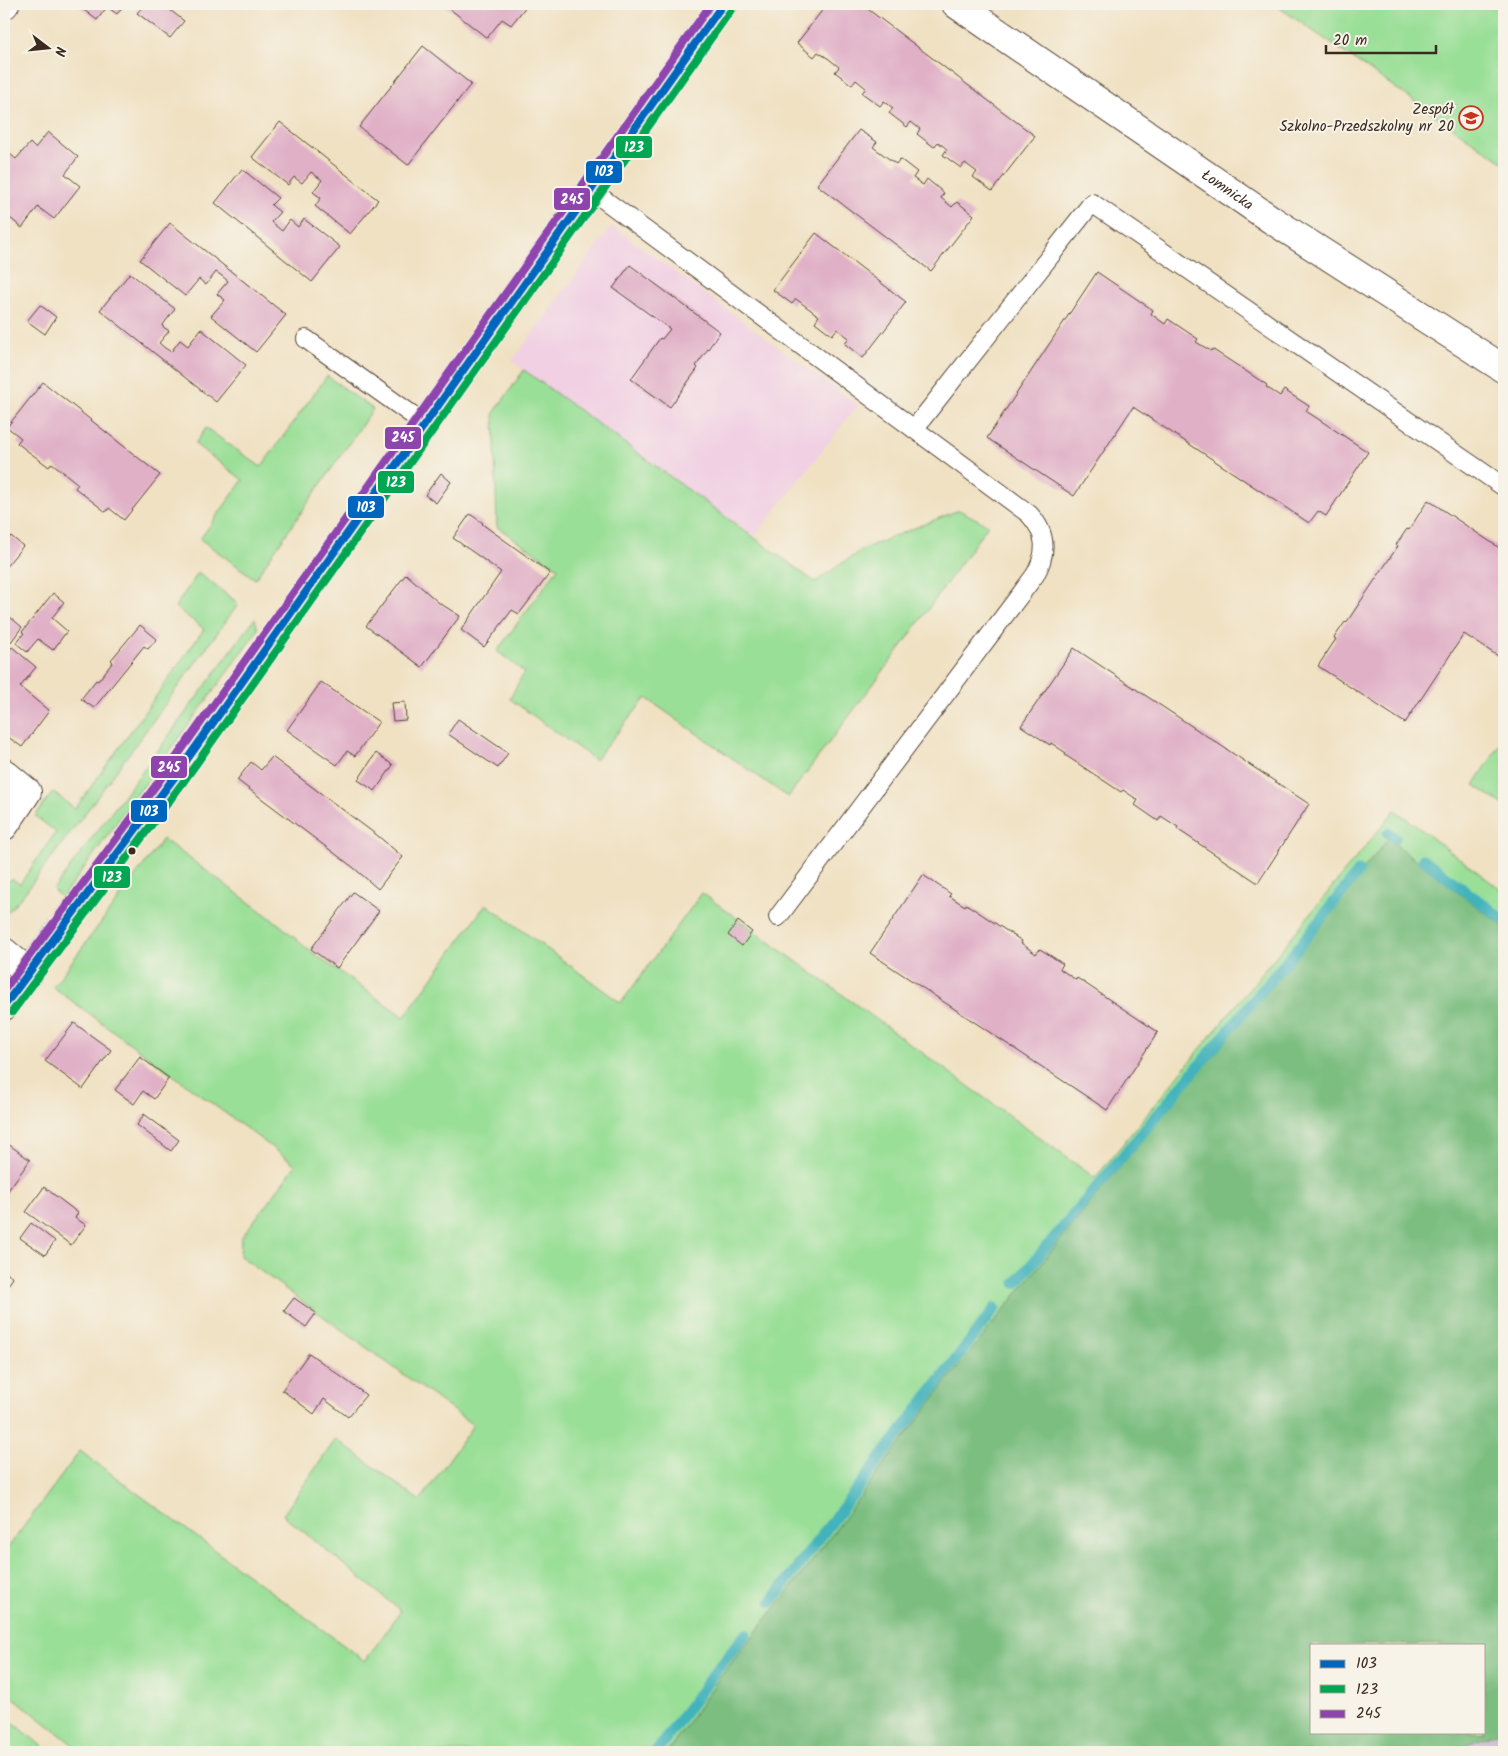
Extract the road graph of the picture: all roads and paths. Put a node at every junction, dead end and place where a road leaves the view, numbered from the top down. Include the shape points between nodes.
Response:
1 (723, 4) edge
2 (956, 4) edge
3 (591, 190) junction
4 (306, 339) dead end
5 (1504, 369) edge
6 (425, 424) junction
7 (914, 429) junction
8 (1504, 487) edge
9 (4, 773) edge
10 (4, 826) edge
11 (778, 917) dead end
12 (4, 952) edge
13 (29, 973) junction
14 (4, 1006) edge

1 - 3 street
2 - 5 street, Łomnicka via 1272,220
3 - 6 street
3 - 7 lane
4 - 6 lane
6 - 13 street via 176,775
7 - 8 lane via 1092,203
7 - 11 lane via 1029,514 1042,532 1044,549 1038,570 1030,582
9 - 10 street via 27,792
12 - 13 street
13 - 14 street

